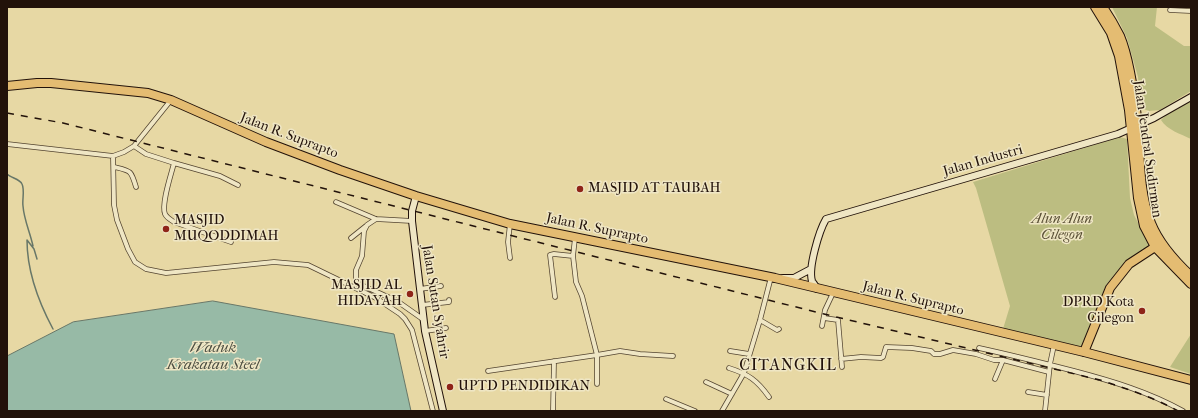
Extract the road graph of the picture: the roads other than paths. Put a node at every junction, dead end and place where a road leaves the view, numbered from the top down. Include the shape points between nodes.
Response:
1 (1095, 7) edge
2 (1103, 7) edge
3 (1170, 10) dead end
4 (1191, 11) edge
5 (7, 86) edge
6 (1191, 97) edge
7 (171, 100) junction
8 (1134, 127) junction
9 (7, 144) edge
10 (134, 146) junction
11 (113, 156) junction
12 (174, 163) junction
13 (114, 167) junction
14 (238, 185) dead end
15 (136, 187) dead end
16 (416, 196) junction
17 (336, 202) dead end
18 (376, 219) junction
19 (412, 221) junction
20 (510, 224) junction
21 (367, 225) junction
22 (351, 238) dead end
23 (575, 238) junction
24 (231, 242) dead end
25 (1155, 247) junction
26 (573, 256) junction
27 (510, 258) dead end
28 (811, 269) junction
29 (1191, 276) edge
30 (773, 278) junction
31 (357, 282) junction
32 (1191, 284) edge
33 (441, 286) dead end
34 (353, 287) junction
35 (420, 289) junction
36 (817, 289) junction
37 (833, 293) junction
38 (555, 297) dead end
39 (449, 300) dead end
40 (422, 305) junction
41 (824, 318) junction
42 (424, 320) junction
43 (760, 320) junction
44 (822, 326) dead end
45 (446, 328) dead end
46 (780, 329) dead end
47 (425, 331) junction
48 (1054, 345) junction
49 (979, 348) dead end
50 (730, 351) dead end
51 (1084, 352) junction
52 (749, 354) junction
53 (597, 355) junction
54 (673, 356) dead end
55 (841, 359) junction
56 (1003, 360) junction
57 (554, 361) junction
58 (1050, 364) junction
59 (729, 368) dead end
60 (842, 368) dead end
61 (488, 371) dead end
62 (1049, 372) junction
63 (744, 373) junction
64 (995, 379) dead end
65 (1191, 380) edge
66 (706, 382) dead end
67 (597, 384) dead end
68 (1028, 392) dead end
69 (732, 394) junction
70 (1047, 395) junction
71 (769, 397) dead end
72 (666, 399) dead end
73 (433, 411) edge
74 (443, 411) edge
75 (553, 411) edge
76 (695, 411) edge
77 (722, 411) edge
78 (1045, 411) edge
79 (1183, 411) edge

1 - 8 highway, Jalan Jendral Sudirman via 1111,33 1120,56
2 - 8 highway, Jalan Jendral Sudirman via 1125,50 1134,98
3 - 4 street
5 - 7 highway, Jalan R. Suprapto via 51,82 148,93
6 - 8 street, Jalan Industri
7 - 10 street
7 - 16 highway, Jalan R. Suprapto via 266,142
8 - 25 highway, Jalan Jendral Sudirman via 1141,216
8 - 28 street, Jalan Industri via 1118,134 826,219 818,236
8 - 29 highway, Jalan Jendral Sudirman via 1149,219 1164,247
9 - 11 street
10 - 11 street
10 - 12 street via 146,154
11 - 13 street
12 - 14 street via 220,176
12 - 24 street via 165,200 165,214 174,222
13 - 15 street via 131,172
13 - 34 street via 114,205 122,237 135,262 146,269 166,273 274,262 308,265
16 - 19 street, Jalan Sutan Syahrir
16 - 20 highway, Jalan R. Suprapto
17 - 18 street
18 - 19 street
18 - 21 street
19 - 35 street, Jalan Sutan Syahrir
20 - 23 highway, Jalan R. Suprapto
20 - 27 street
21 - 22 street
21 - 31 street via 362,256 356,270
23 - 26 street
23 - 30 highway, Jalan R. Suprapto
25 - 32 highway, Jalan Jendral Sudirman
25 - 51 highway via 1129,264 1110,288
26 - 38 street via 550,255
26 - 53 street via 576,282
28 - 30 street via 794,278
28 - 36 street, Jalan Industri via 812,280
30 - 36 highway, Jalan R. Suprapto
30 - 43 street
31 - 34 street
31 - 42 street via 397,301
33 - 35 street
34 - 73 street via 400,314 409,325
35 - 40 street, Jalan Sutan Syahrir
36 - 37 highway, Jalan R. Suprapto
37 - 41 street
37 - 48 highway, Jalan R. Suprapto
39 - 40 street
40 - 42 street, Jalan Sutan Syahrir
41 - 44 street
41 - 55 street via 838,320
42 - 47 street, Jalan Sutan Syahrir
43 - 46 street via 777,330
43 - 52 street
45 - 47 street
47 - 74 street, Jalan Sutan Syahrir
48 - 51 highway, Jalan R. Suprapto
48 - 58 street
49 - 58 street
50 - 52 street
51 - 65 highway, Jalan R. Suprapto
52 - 63 street
53 - 54 street via 620,351
53 - 57 street
53 - 67 street
55 - 56 street via 881,358 885,348 892,347 931,351 934,354 953,350
55 - 60 street
56 - 62 street
56 - 64 street
57 - 61 street
57 - 75 street
58 - 62 street
58 - 79 street via 1156,397
59 - 63 street
62 - 70 street
63 - 69 street
63 - 71 street via 757,381
66 - 69 street
68 - 70 street
69 - 77 street
70 - 78 street
72 - 76 street

